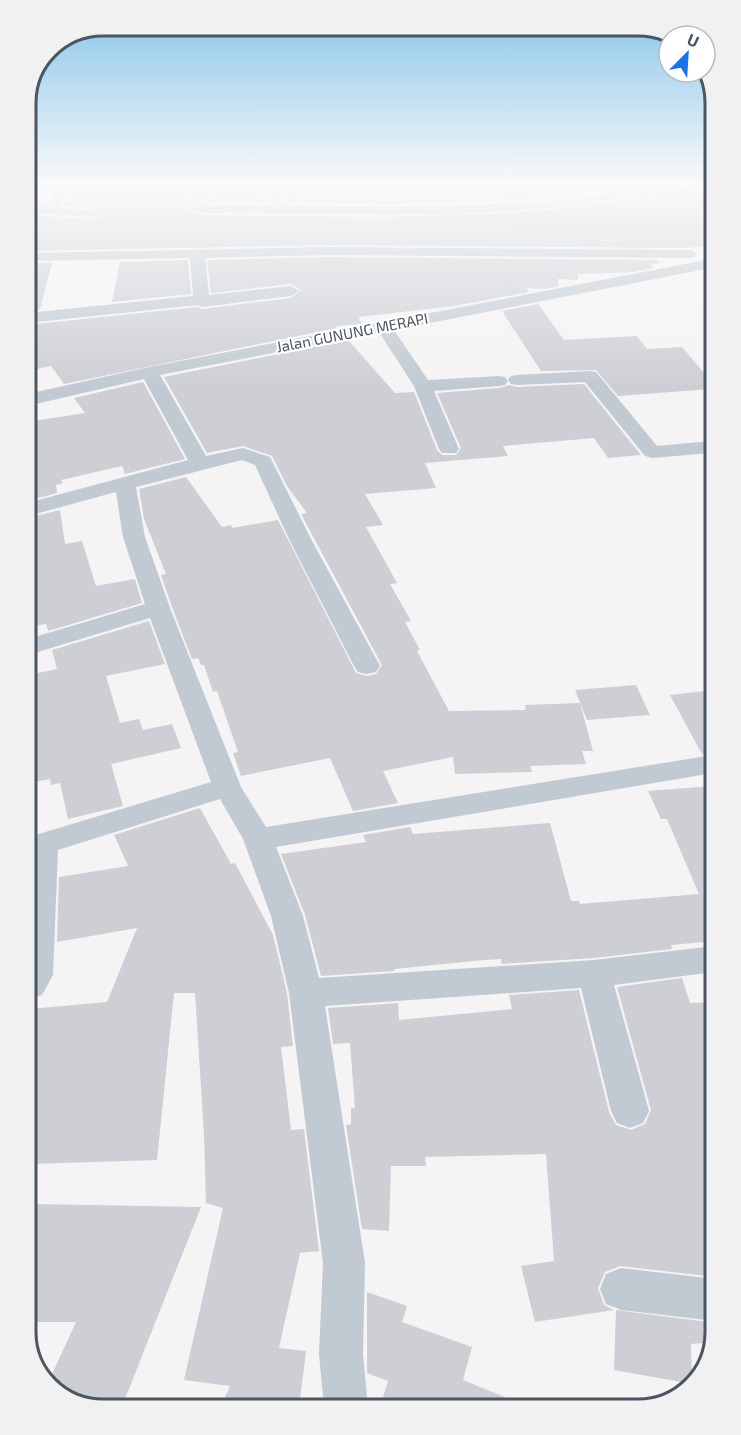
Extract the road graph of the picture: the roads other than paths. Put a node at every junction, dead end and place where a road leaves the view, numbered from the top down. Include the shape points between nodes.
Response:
1 (197, 254) junction
2 (36, 257) edge
3 (705, 262) edge
4 (705, 262) edge
5 (291, 291) dead end
6 (202, 302) junction
7 (36, 317) edge
8 (382, 326) junction
9 (149, 372) junction
10 (423, 386) junction
11 (36, 398) edge
12 (705, 448) edge
13 (449, 449) dead end
14 (200, 463) junction
15 (125, 485) junction
16 (36, 508) edge
17 (158, 608) junction
18 (36, 645) edge
19 (367, 666) dead end
20 (705, 765) edge
21 (227, 787) junction
22 (258, 839) junction
23 (36, 846) edge
24 (705, 960) edge
25 (594, 974) junction
26 (36, 975) edge
27 (306, 993) junction
28 (630, 1111) dead end
29 (621, 1289) dead end
30 (705, 1299) edge
31 (345, 1399) edge

1 - 2 street
1 - 3 street via 351,251
1 - 6 street
4 - 8 street, Jalan GUNUNG MERAPI
5 - 6 street
6 - 7 street
8 - 9 street, Jalan GUNUNG MERAPI
8 - 10 street
9 - 11 street, Jalan GUNUNG MERAPI
9 - 14 street
10 - 12 street via 587,375 652,452
10 - 13 street
14 - 15 street
14 - 19 street via 243,454 263,461
15 - 16 street
15 - 17 street via 134,537
17 - 18 street
17 - 21 street
20 - 22 street
21 - 22 street
21 - 23 street
22 - 27 street via 287,916
23 - 26 street
24 - 25 street
25 - 27 street
25 - 28 street
27 - 31 street via 344,1263 341,1354
29 - 30 street

